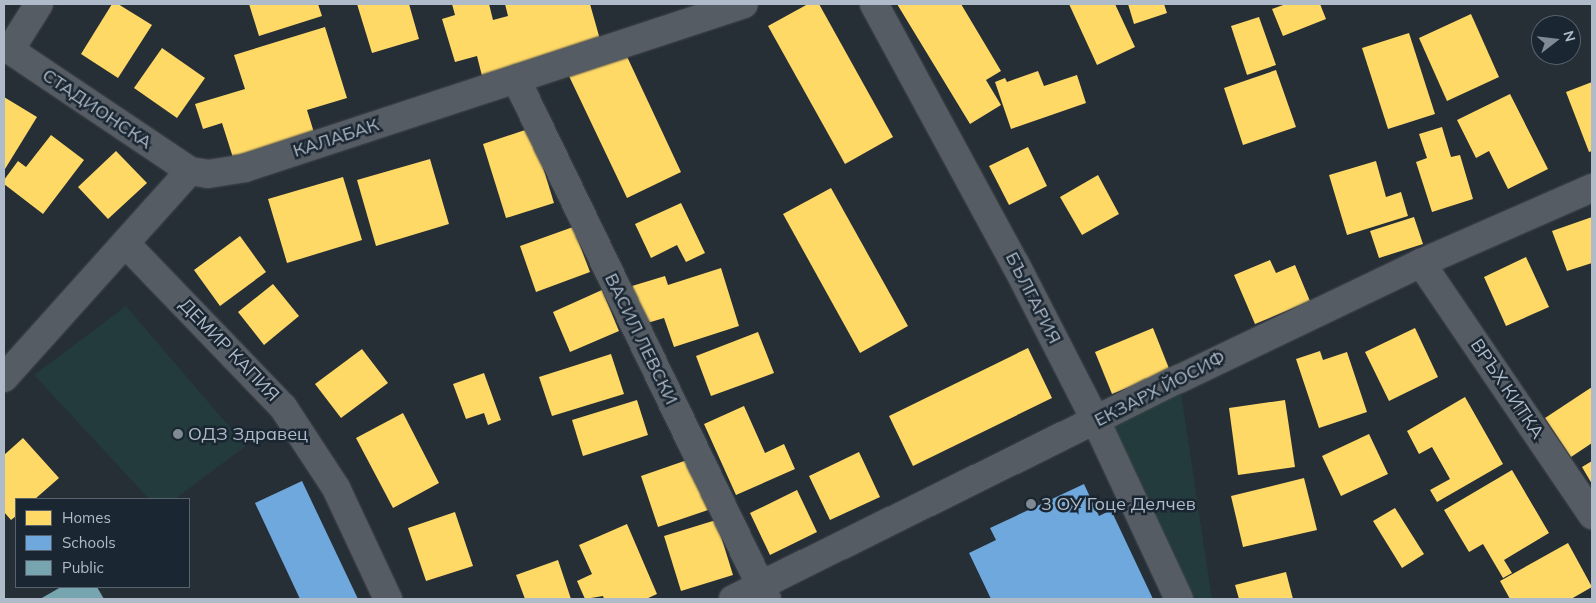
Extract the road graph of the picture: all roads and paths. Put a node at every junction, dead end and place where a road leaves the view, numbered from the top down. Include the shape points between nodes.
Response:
1 (39, 4) edge
2 (744, 4) edge
3 (874, 4) edge
4 (7, 48) edge
5 (516, 80) junction
6 (190, 171) junction
7 (1592, 188) edge
8 (125, 243) junction
9 (1421, 263) junction
10 (4, 378) edge
11 (1096, 421) junction
12 (1592, 515) edge
13 (764, 593) edge
14 (388, 599) edge
15 (733, 599) edge
16 (1179, 599) edge

1 - 4 street
2 - 5 street, КАЛАБАК
3 - 11 street, БЪЛГАРИЯ via 1016,265
4 - 6 street, СТАДИОНСКА
5 - 6 street, КАЛАБАК via 245,168 208,174
5 - 13 street, ВАСИЛ ЛЕВСКИ
6 - 8 street
7 - 9 street, ЕКЗАРХ ЙОСИФ
8 - 10 street
8 - 14 street, ДЕМИР КАПИЯ via 283,407 336,488
9 - 11 street, ЕКЗАРХ ЙОСИФ
9 - 12 street, ВРЪХ КИТКА
11 - 13 street, ЕКЗАРХ ЙОСИФ
11 - 16 street, БЪЛГАРИЯ
13 - 15 street, ЕКЗАРХ ЙОСИФ

